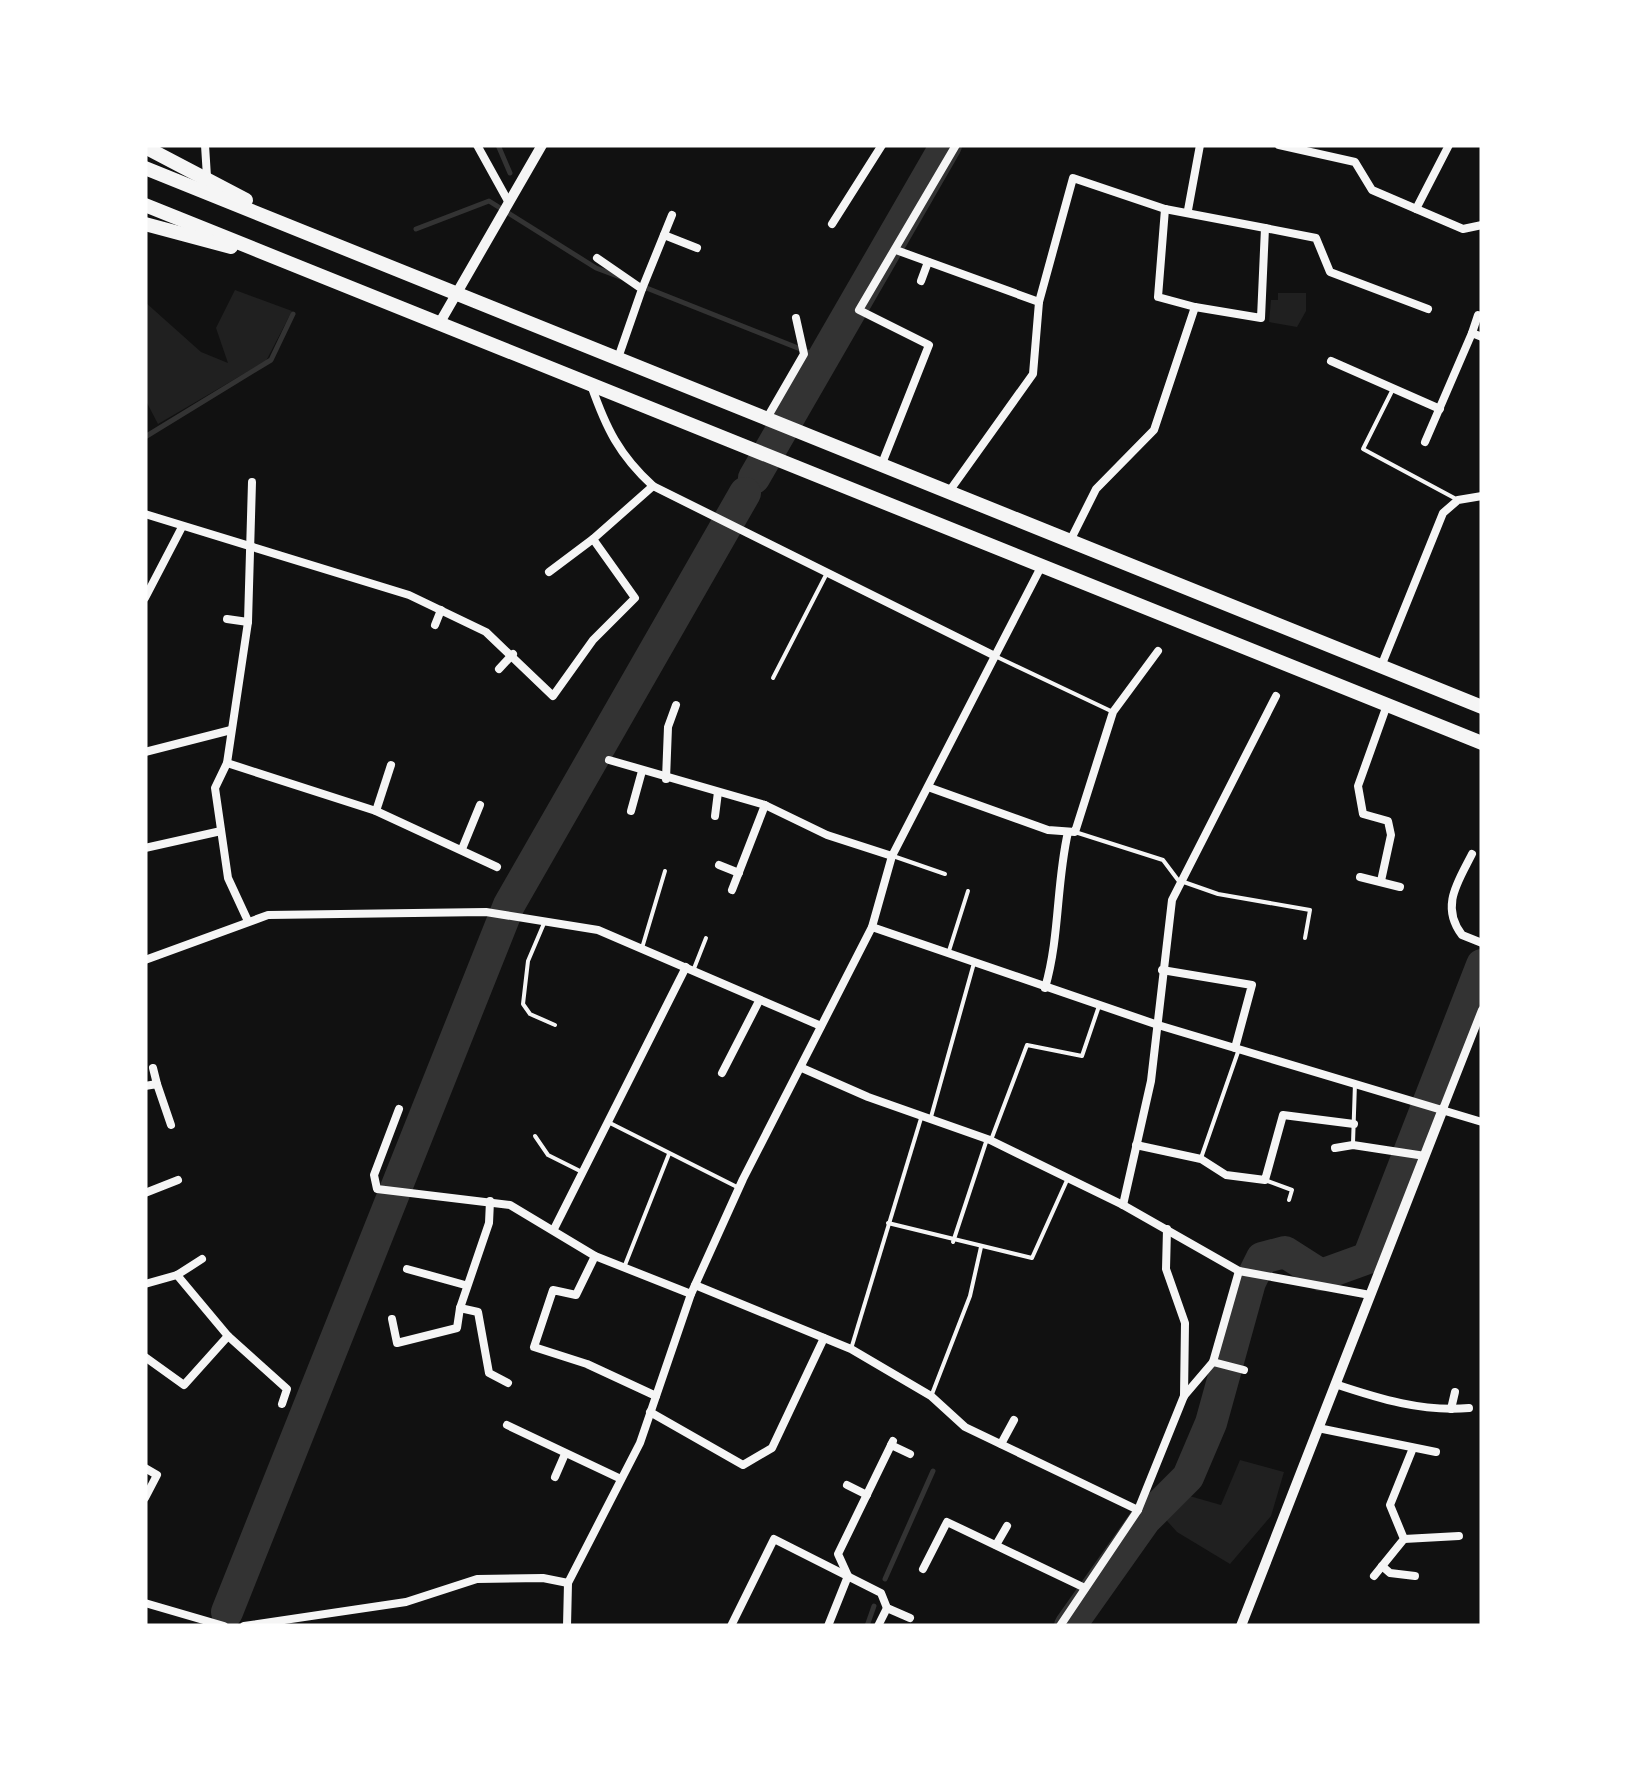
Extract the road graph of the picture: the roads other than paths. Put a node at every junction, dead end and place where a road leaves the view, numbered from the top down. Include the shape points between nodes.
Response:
1 (205, 145) edge
2 (477, 145) edge
3 (542, 145) edge
4 (882, 145) edge
5 (956, 145) edge
6 (1200, 145) edge
7 (1280, 145) edge
8 (1449, 145) edge
9 (145, 147) edge
10 (1318, 150) edge
11 (145, 168) edge
12 (206, 177) junction
13 (508, 202) junction
14 (145, 205) edge
15 (1166, 209) junction
16 (1416, 209) junction
17 (1188, 210) junction
18 (672, 215) dead end
19 (145, 224) edge
20 (288, 224) junction
21 (832, 224) dead end
22 (1482, 225) edge
23 (1265, 228) junction
24 (664, 235) junction
25 (697, 248) dead end
26 (896, 250) junction
27 (597, 258) dead end
28 (290, 262) junction
29 (928, 262) junction
30 (921, 281) dead end
31 (642, 289) junction
32 (457, 292) junction
33 (1040, 302) junction
34 (1195, 308) junction
35 (1428, 309) dead end
36 (1478, 315) dead end
37 (796, 318) dead end
38 (439, 324) junction
39 (1472, 333) junction
40 (1482, 337) edge
41 (618, 358) junction
42 (1331, 361) dead end
43 (591, 384) junction
44 (1392, 389) junction
45 (1440, 408) junction
46 (769, 421) junction
47 (1425, 442) dead end
48 (881, 467) junction
49 (252, 482) dead end
50 (652, 486) junction
51 (948, 493) junction
52 (1482, 496) edge
53 (1458, 500) junction
54 (145, 514) edge
55 (182, 526) junction
56 (593, 540) junction
57 (1069, 543) junction
58 (248, 548) junction
59 (1041, 566) junction
60 (549, 572) dead end
61 (827, 573) junction
62 (145, 598) edge
63 (441, 610) junction
64 (227, 619) dead end
65 (248, 622) junction
66 (435, 625) dead end
67 (1158, 652) dead end
68 (513, 654) junction
69 (996, 656) junction
70 (1382, 664) junction
71 (499, 669) dead end
72 (772, 678) dead end
73 (552, 696) junction
74 (1276, 696) dead end
75 (544, 704) dead end
76 (676, 704) dead end
77 (1387, 704) junction
78 (1482, 707) edge
79 (1113, 712) junction
80 (231, 730) junction
81 (1482, 742) edge
82 (145, 752) edge
83 (609, 760) dead end
84 (227, 763) junction
85 (391, 765) dead end
86 (642, 771) junction
87 (666, 779) junction
88 (928, 787) junction
89 (718, 792) junction
90 (480, 805) dead end
91 (765, 806) junction
92 (376, 811) junction
93 (631, 811) dead end
94 (715, 816) dead end
95 (221, 831) junction
96 (1072, 832) junction
97 (145, 848) edge
98 (462, 849) junction
99 (1472, 854) dead end
100 (892, 856) junction
101 (720, 865) dead end
102 (497, 867) dead end
103 (665, 872) dead end
104 (739, 873) junction
105 (945, 874) dead end
106 (1360, 876) dead end
107 (1178, 880) junction
108 (1381, 882) junction
109 (1400, 887) dead end
110 (732, 890) dead end
111 (968, 892) dead end
112 (247, 919) junction
113 (545, 921) junction
114 (872, 927) junction
115 (706, 938) dead end
116 (1305, 938) dead end
117 (1482, 943) edge
118 (642, 948) junction
119 (948, 954) junction
120 (145, 960) edge
121 (974, 963) junction
122 (689, 969) junction
123 (1162, 970) junction
124 (1045, 988) junction
125 (759, 1001) junction
126 (1099, 1006) junction
127 (1482, 1010) edge
128 (555, 1025) dead end
129 (821, 1026) junction
130 (1158, 1026) junction
131 (1237, 1049) junction
132 (154, 1068) dead end
133 (802, 1068) junction
134 (722, 1072) dead end
135 (1355, 1083) junction
136 (156, 1084) junction
137 (145, 1086) edge
138 (400, 1109) dead end
139 (1443, 1109) junction
140 (927, 1116) junction
141 (606, 1120) junction
142 (1482, 1122) edge
143 (1354, 1124) junction
144 (172, 1125) dead end
145 (535, 1136) dead end
146 (989, 1140) junction
147 (1353, 1144) junction
148 (1136, 1145) junction
149 (1335, 1148) dead end
150 (669, 1154) junction
151 (1424, 1156) junction
152 (1201, 1158) junction
153 (580, 1171) junction
154 (1068, 1178) junction
155 (178, 1180) dead end
156 (1264, 1180) junction
157 (739, 1188) junction
158 (145, 1193) edge
159 (1289, 1200) dead end
160 (490, 1201) junction
161 (1123, 1204) junction
162 (888, 1224) junction
163 (554, 1229) junction
164 (1166, 1230) junction
165 (953, 1242) junction
166 (981, 1248) junction
167 (594, 1256) junction
168 (202, 1259) dead end
169 (625, 1265) junction
170 (407, 1269) dead end
171 (1239, 1271) junction
172 (177, 1274) junction
173 (145, 1284) edge
174 (464, 1286) junction
175 (693, 1290) junction
176 (1370, 1295) junction
177 (460, 1308) junction
178 (392, 1319) dead end
179 (228, 1336) junction
180 (824, 1338) junction
181 (851, 1349) junction
182 (145, 1357) edge
183 (1213, 1362) junction
184 (1244, 1370) dead end
185 (508, 1383) dead end
186 (1335, 1384) junction
187 (1455, 1392) dead end
188 (656, 1396) junction
189 (931, 1396) junction
190 (1184, 1396) junction
191 (282, 1404) dead end
192 (1469, 1408) dead end
193 (1452, 1409) junction
194 (650, 1412) junction
195 (1014, 1420) dead end
196 (507, 1426) dead end
197 (1318, 1428) junction
198 (1001, 1444) junction
199 (1413, 1448) junction
200 (1436, 1452) dead end
201 (565, 1454) junction
202 (910, 1454) dead end
203 (145, 1468) edge
204 (555, 1476) dead end
205 (620, 1479) junction
206 (847, 1486) dead end
207 (866, 1495) junction
208 (145, 1498) edge
209 (1138, 1510) junction
210 (1007, 1526) dead end
211 (1459, 1536) dead end
212 (1404, 1539) junction
213 (996, 1545) junction
214 (1382, 1566) junction
215 (923, 1569) dead end
216 (848, 1576) junction
217 (1374, 1576) dead end
218 (1415, 1576) dead end
219 (568, 1583) junction
220 (1085, 1588) junction
221 (145, 1603) edge
222 (887, 1608) junction
223 (910, 1618) dead end
224 (732, 1623) edge
225 (224, 1626) edge
226 (244, 1626) edge
227 (567, 1626) edge
228 (745, 1626) edge
229 (828, 1626) edge
230 (878, 1626) edge
231 (1060, 1626) edge
232 (1241, 1626) edge

1 - 12 street
2 - 13 street
3 - 13 street
4 - 21 street
5 - 26 street
6 - 17 street
7 - 10 street
8 - 16 street
9 - 12 highway
10 - 16 street via 1354,162 1372,190
11 - 20 highway
12 - 20 highway
13 - 32 street
14 - 28 highway
15 - 17 street
15 - 33 street via 1073,178
15 - 34 street via 1158,297
16 - 22 street via 1462,229
17 - 23 street
18 - 24 street
19 - 28 highway
20 - 32 highway
23 - 34 street via 1261,318
23 - 35 street via 1316,238 1330,272
24 - 25 street
24 - 31 street
26 - 29 street
26 - 48 street via 859,310 929,345
27 - 31 street
28 - 38 highway
29 - 30 street
29 - 33 street
31 - 41 street
32 - 38 street
32 - 41 highway
33 - 51 street via 1033,374
34 - 57 street via 1154,430 1096,489
36 - 39 street
37 - 46 street via 804,354
38 - 43 highway
39 - 40 street
39 - 45 street
41 - 46 highway
42 - 44 street
43 - 50 street via 609,436
43 - 59 highway
44 - 45 street
44 - 53 lane via 1363,449
45 - 47 street
46 - 48 highway
48 - 51 highway
49 - 58 street
50 - 56 street
50 - 61 street
51 - 57 highway
52 - 53 street
53 - 70 street via 1443,513
54 - 55 street
55 - 58 street
55 - 62 street
56 - 60 street
56 - 73 street via 636,598 592,640
57 - 70 highway
58 - 63 street via 409,594
58 - 65 street
59 - 69 street
59 - 77 highway
61 - 69 street
61 - 72 lane
63 - 66 street
63 - 68 street
64 - 65 street
65 - 80 street
67 - 79 street
68 - 71 street
68 - 73 street
69 - 79 lane
69 - 88 street
70 - 78 highway
73 - 75 street
74 - 107 street via 1237,780
76 - 87 street
77 - 81 highway
77 - 108 street via 1358,786 1364,814 1388,821
79 - 96 street
80 - 82 street
80 - 84 street
83 - 86 street
84 - 92 street
84 - 95 street via 215,788
85 - 92 street
86 - 87 street
86 - 93 street
87 - 89 street
88 - 96 street via 1048,830
88 - 100 street
89 - 91 street
89 - 94 street
90 - 98 street
91 - 100 street
91 - 104 street
92 - 98 street
95 - 97 street
95 - 112 street via 228,878
96 - 107 lane via 1163,860
96 - 124 street via 1057,888 1059,922
98 - 102 street
99 - 117 street via 1450,915 1462,936
100 - 105 lane
100 - 114 street
101 - 104 street
103 - 118 lane
104 - 110 street
106 - 108 street
107 - 116 lane via 1310,910
107 - 123 street
108 - 109 street
111 - 119 lane
112 - 113 street via 486,912
112 - 120 street
113 - 118 street via 598,930
113 - 128 lane via 528,961 523,1004
114 - 119 street
114 - 129 street
115 - 122 lane
118 - 122 street
119 - 121 street
121 - 124 street
121 - 140 lane
122 - 125 street
122 - 141 street
123 - 130 street
123 - 131 street via 1252,985
124 - 126 street
125 - 129 street
125 - 134 street
126 - 130 street
126 - 146 lane via 1082,1056 1028,1046
127 - 139 street
129 - 133 street
130 - 131 street
130 - 148 street
131 - 135 street
131 - 152 lane
132 - 136 street
133 - 140 street
133 - 157 street
135 - 139 street
135 - 143 lane
136 - 137 street
136 - 144 street
138 - 160 street via 374,1175 377,1190
139 - 142 street
139 - 151 street
140 - 146 street
140 - 162 lane
141 - 150 lane
141 - 153 street
143 - 147 lane
143 - 156 street via 1283,1115
145 - 153 lane via 548,1155
146 - 154 street
146 - 165 lane
147 - 149 street
147 - 151 street
148 - 152 street
148 - 161 street
150 - 157 lane
150 - 169 lane
151 - 176 street
152 - 156 street via 1226,1175
153 - 163 street
154 - 161 street
154 - 166 lane via 1032,1258
155 - 158 street
156 - 159 lane via 1292,1190
157 - 175 street
160 - 163 street
160 - 174 street via 489,1223
161 - 164 street
162 - 165 lane
162 - 181 lane
163 - 167 street
164 - 171 street
164 - 190 street via 1166,1268 1184,1323
165 - 166 lane
166 - 189 lane
167 - 169 street
167 - 188 street via 576,1295 552,1290 534,1346
168 - 172 street
169 - 175 street
170 - 174 street
171 - 176 street
171 - 183 street
172 - 173 street
172 - 179 street
174 - 177 street
175 - 180 street
175 - 188 street
176 - 186 street
177 - 178 street via 457,1328 397,1343
177 - 185 street via 478,1312 489,1373
179 - 182 street via 184,1385
179 - 191 street via 288,1389
180 - 181 street
180 - 194 street via 772,1448 760,1458 743,1465
181 - 189 street
183 - 184 street
183 - 190 street
186 - 193 street via 1385,1401
186 - 197 street
187 - 193 street
188 - 194 street
189 - 198 street
190 - 209 street
192 - 193 street
194 - 205 street
195 - 198 street
196 - 201 street
197 - 199 street
197 - 232 street
198 - 209 street
199 - 200 street
199 - 212 street via 1390,1505
201 - 204 street
201 - 205 street
202 - 207 street via 892,1444
203 - 208 street via 157,1475
205 - 219 street
206 - 207 street
207 - 216 street via 838,1554
209 - 220 street
210 - 213 street
211 - 212 street
212 - 214 street
213 - 215 street via 947,1522
213 - 220 street
214 - 217 street
214 - 218 street
216 - 222 street via 881,1593
216 - 224 street via 774,1540
216 - 229 street
219 - 226 street via 477,1580 406,1602
219 - 227 street
220 - 231 street
221 - 225 street
222 - 223 street
222 - 230 street
224 - 228 street

